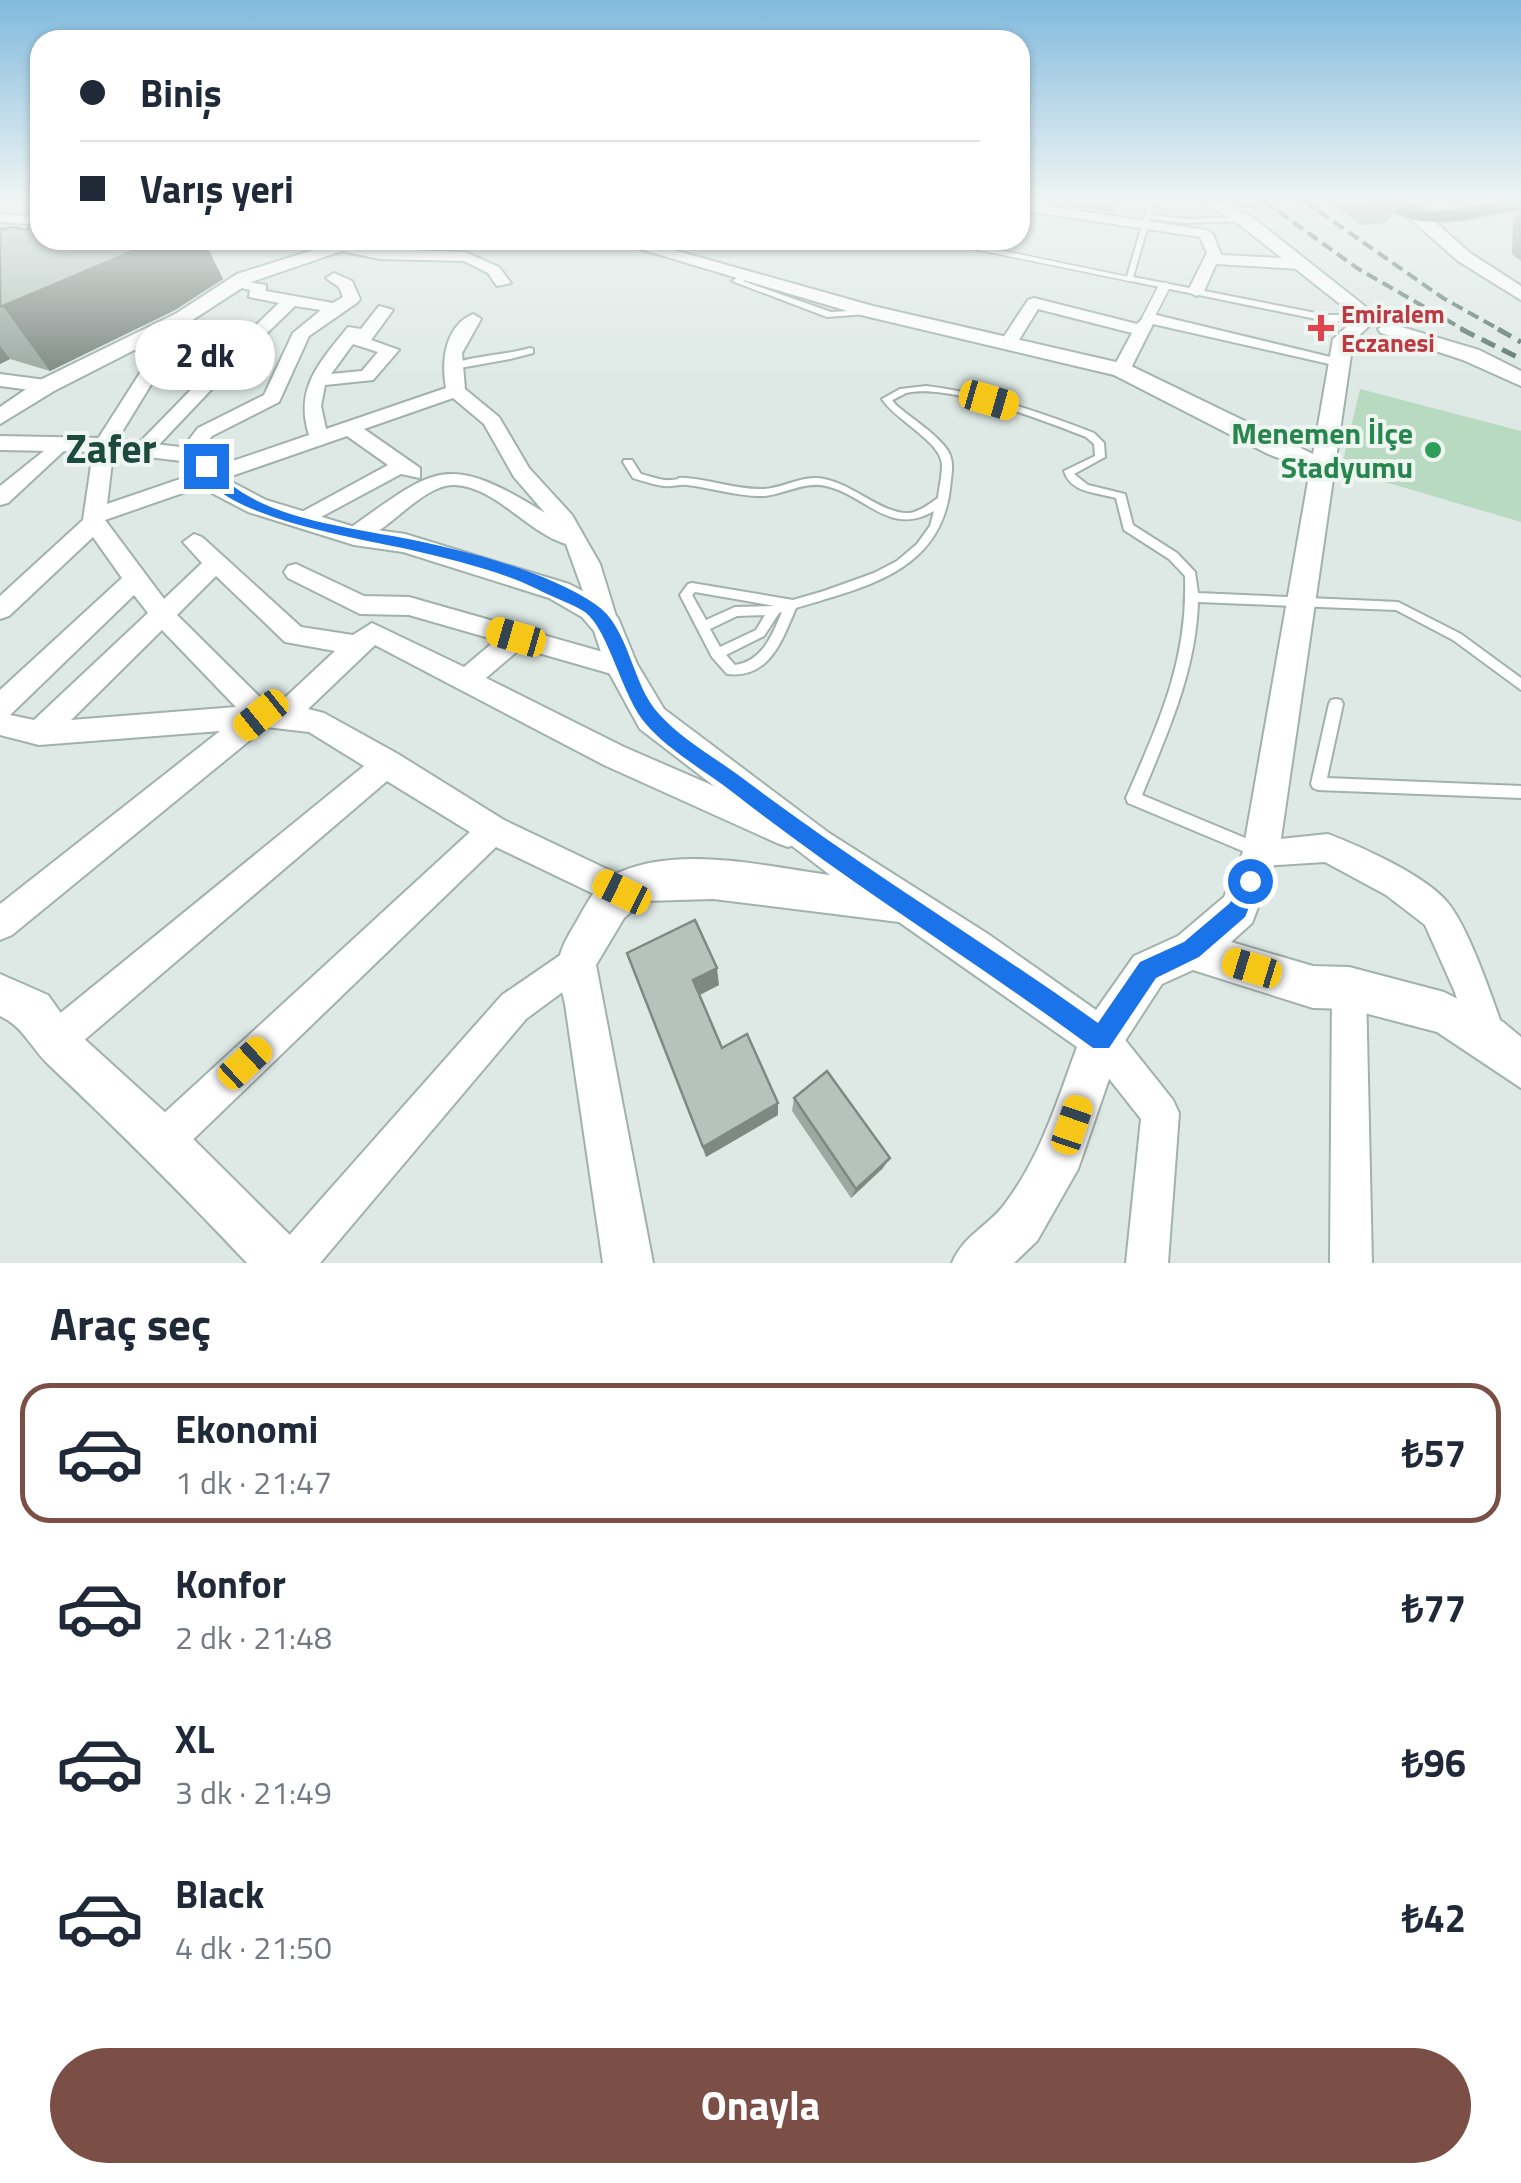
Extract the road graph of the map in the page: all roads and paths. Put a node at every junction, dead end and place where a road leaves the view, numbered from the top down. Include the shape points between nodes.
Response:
1 (296, 260) edge
2 (463, 260) edge
3 (687, 260) edge
4 (1040, 260) edge
5 (1135, 260) edge
6 (1211, 260) edge
7 (1228, 260) edge
8 (1295, 260) edge
9 (1469, 260) edge
10 (1487, 260) edge
11 (1300, 264) junction
12 (216, 270) dead end
13 (259, 271) junction
14 (334, 278) dead end
15 (1130, 278) junction
16 (237, 282) junction
17 (1521, 282) edge
18 (503, 283) dead end
19 (1165, 285) junction
20 (1196, 291) junction
21 (1521, 294) edge
22 (290, 302) junction
23 (335, 308) junction
24 (384, 310) dead end
25 (184, 317) junction
26 (473, 319) dead end
27 (1373, 322) junction
28 (1145, 324) junction
29 (354, 331) dead end
30 (1008, 344) junction
31 (129, 346) junction
32 (166, 346) junction
33 (239, 350) junction
34 (530, 351) dead end
35 (1338, 362) junction
36 (449, 367) junction
37 (1121, 370) junction
38 (1521, 373) edge
39 (0, 380) edge
40 (317, 384) junction
41 (46, 386) junction
42 (280, 388) junction
43 (456, 391) junction
44 (0, 417) edge
45 (352, 430) junction
46 (320, 440) junction
47 (0, 443) edge
48 (60, 444) junction
49 (104, 444) junction
50 (144, 449) junction
51 (628, 462) dead end
52 (198, 464) junction
53 (401, 466) junction
54 (1323, 466) junction
55 (430, 484) junction
56 (0, 498) edge
57 (943, 500) junction
58 (93, 520) junction
59 (298, 520) junction
60 (354, 536) junction
61 (194, 542) dead end
62 (579, 549) junction
63 (216, 562) junction
64 (296, 572) dead end
65 (136, 579) junction
66 (1193, 596) junction
67 (1299, 602) junction
68 (792, 604) junction
69 (389, 606) junction
70 (0, 610) edge
71 (775, 610) junction
72 (164, 617) junction
73 (607, 626) junction
74 (703, 627) junction
75 (516, 637) junction
76 (365, 638) junction
77 (717, 654) junction
78 (622, 667) junction
79 (466, 680) junction
80 (1521, 685) edge
81 (1336, 704) dead end
82 (0, 706) edge
83 (272, 715) junction
84 (0, 724) edge
85 (39, 733) junction
86 (388, 763) junction
87 (1521, 792) edge
88 (493, 830) junction
89 (816, 845) junction
90 (1261, 852) junction
91 (622, 892) junction
92 (902, 903) junction
93 (0, 924) edge
94 (1192, 950) junction
95 (574, 962) junction
96 (1350, 988) junction
97 (0, 995) edge
98 (1488, 1037) junction
99 (1101, 1040) junction
100 (55, 1041) junction
101 (1521, 1066) edge
102 (162, 1141) junction
103 (282, 1263) edge
104 (293, 1263) edge
105 (628, 1263) edge
106 (977, 1263) edge
107 (1147, 1263) edge
108 (1352, 1263) edge

1 - 13 street
2 - 18 street via 494,271
3 - 30 street
4 - 15 street
5 - 15 lane
6 - 20 street
7 - 11 street
8 - 11 street
9 - 21 street
10 - 17 street
11 - 27 street
12 - 13 street
13 - 16 street
14 - 23 street via 346,284 352,299
15 - 19 lane
16 - 22 street via 260,288 254,294
16 - 25 street
19 - 20 lane
19 - 28 street
20 - 27 lane
22 - 23 street
22 - 33 street via 250,349
23 - 42 street via 312,322 292,348
24 - 40 street via 360,342 390,350 367,376
25 - 31 street
25 - 32 street
26 - 36 street
27 - 35 street via 1343,338
27 - 38 street
28 - 30 street via 1034,303
28 - 35 street
28 - 37 street
29 - 40 street
30 - 37 street
31 - 32 street
31 - 41 street
32 - 33 street
32 - 49 street
33 - 50 street
34 - 36 lane
35 - 54 street
36 - 43 street
37 - 54 street
39 - 41 street
40 - 42 street
40 - 46 street via 308,410
41 - 44 street
42 - 52 street via 266,403 205,432
43 - 45 street
43 - 62 street via 492,420 521,472 564,520
45 - 46 street
45 - 53 street
46 - 52 street
47 - 48 street
48 - 49 street
48 - 56 street
49 - 50 street
49 - 58 street
50 - 52 street
51 - 57 lane via 637,476 668,484 767,492 826,482 894,514 916,516
52 - 58 street via 147,502
52 - 59 street via 220,486
53 - 55 street
53 - 59 street
54 - 67 street
55 - 60 street
55 - 62 street via 455,478 533,513
57 - 66 lane via 948,461 892,407 887,399 902,389 989,400 1090,436 1099,443 1100,458 1068,473 1071,480 1121,496 1128,528 1192,574
57 - 68 lane via 940,520 920,552 881,574
58 - 65 street
58 - 70 street
59 - 60 street
60 - 73 street via 530,579 592,609
61 - 63 street
62 - 73 street
63 - 72 street
63 - 76 street via 294,635
64 - 69 street via 360,605
65 - 72 street
65 - 82 street
66 - 67 lane
66 - 90 lane via 1184,668 1133,798
67 - 80 lane via 1398,606 1457,637
67 - 90 street
68 - 71 lane
68 - 74 lane via 692,587 686,595
68 - 77 lane via 768,656 749,670 732,670
69 - 75 street
69 - 76 street
71 - 74 lane via 735,612
71 - 77 lane via 760,632
72 - 83 street
72 - 85 street
73 - 78 street
74 - 77 lane
75 - 78 street
75 - 79 street
76 - 79 street
76 - 83 street
78 - 89 street via 652,719
79 - 89 street via 614,756
81 - 87 lane via 1318,784
83 - 85 street
83 - 86 street via 314,721
83 - 93 street
84 - 85 street
86 - 88 street
86 - 100 street
88 - 91 street
88 - 102 street
89 - 92 street
90 - 94 street via 1238,910
90 - 98 street via 1328,848 1397,884 1436,914
91 - 92 street via 654,880 704,879
91 - 95 street
92 - 99 street
94 - 96 street via 1313,987
94 - 99 street via 1148,970
95 - 104 street via 514,1007
95 - 105 street
96 - 98 street via 1444,1012
96 - 108 street
97 - 100 street via 33,1010
98 - 101 street
99 - 106 street via 1062,1153 1020,1224
99 - 107 street via 1160,1114
100 - 102 street
102 - 103 street

